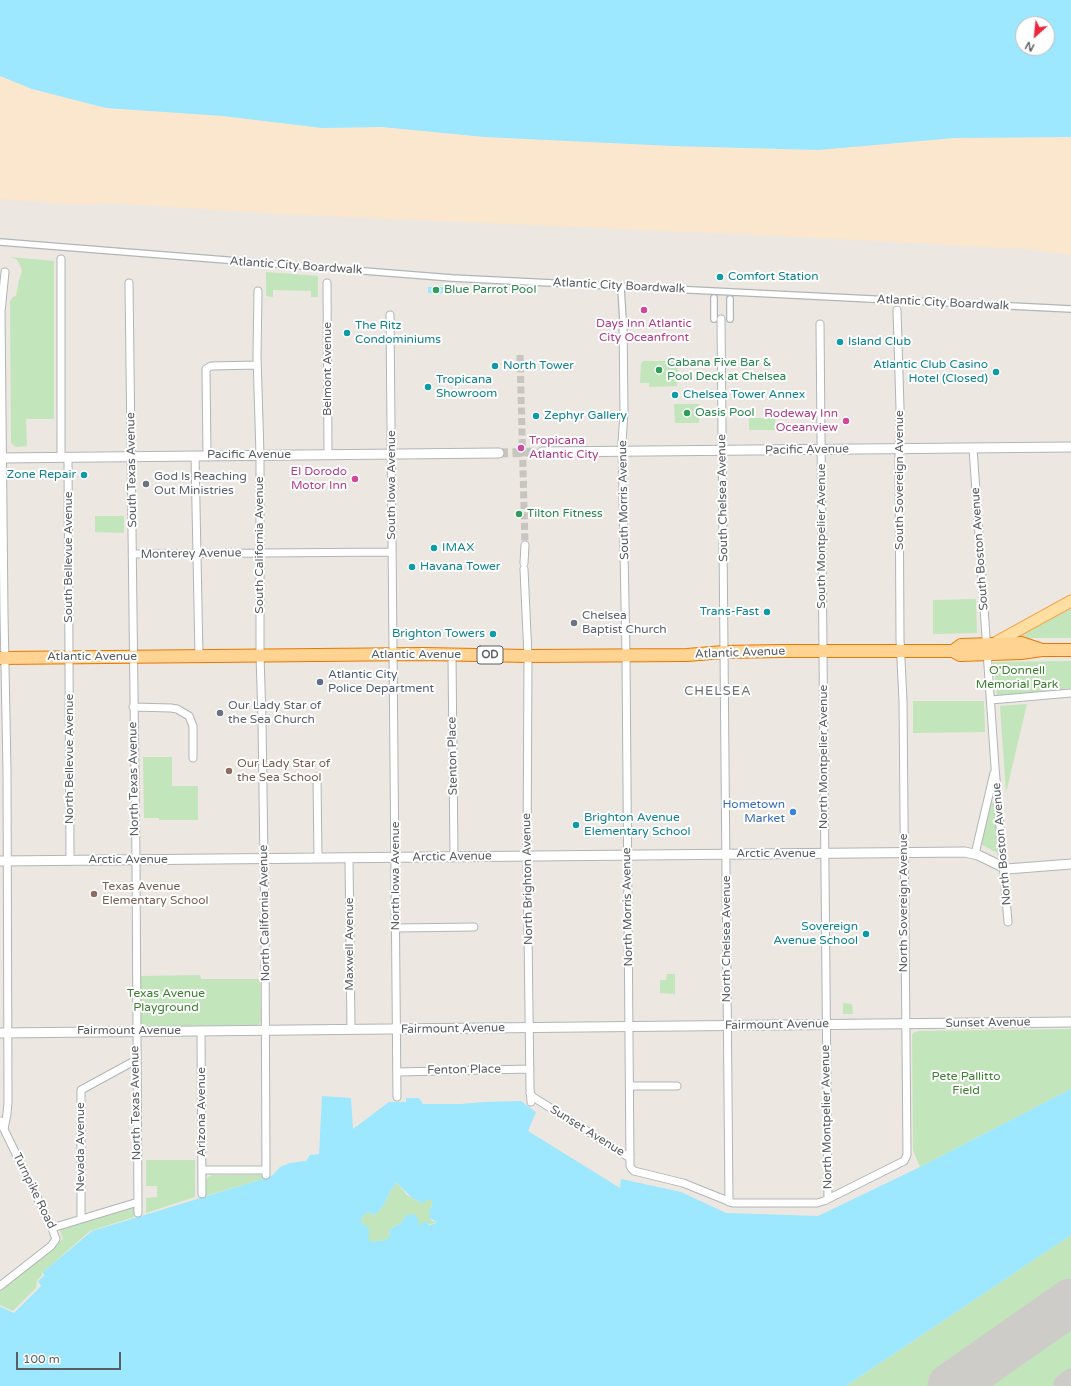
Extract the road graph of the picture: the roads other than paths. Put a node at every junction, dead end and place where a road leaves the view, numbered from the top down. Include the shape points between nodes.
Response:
1 (0, 242) edge
2 (60, 259) dead end
3 (5, 272) dead end
4 (129, 283) dead end
5 (327, 283) dead end
6 (621, 286) junction
7 (258, 291) dead end
8 (714, 298) dead end
9 (730, 299) dead end
10 (1071, 309) edge
11 (897, 310) dead end
12 (390, 315) dead end
13 (718, 319) joint
14 (730, 319) dead end
15 (623, 321) joint
16 (820, 324) dead end
17 (257, 365) junction
18 (1071, 447) edge
19 (973, 448) junction
20 (821, 449) junction
21 (900, 449) junction
22 (722, 451) junction
23 (542, 452) tunnel mouth
24 (622, 452) junction
25 (499, 453) tunnel mouth
26 (391, 454) junction
27 (207, 455) junction
28 (328, 455) junction
29 (132, 456) junction
30 (195, 456) junction
31 (260, 456) junction
32 (65, 457) junction
33 (2, 458) edge
34 (525, 545) tunnel mouth
35 (392, 552) junction
36 (260, 553) junction
37 (133, 554) junction
38 (197, 554) junction
39 (1071, 601) edge
40 (989, 648) junction
41 (1071, 650) edge
42 (902, 651) junction
43 (724, 652) junction
44 (823, 652) junction
45 (260, 655) junction
46 (394, 655) junction
47 (452, 655) junction
48 (199, 656) junction
49 (528, 656) junction
50 (626, 656) junction
51 (69, 657) junction
52 (133, 657) junction
53 (2, 658) edge
54 (1071, 693) edge
55 (991, 700) junction
56 (133, 707) junction
57 (193, 758) dead end
58 (995, 767) junction
59 (317, 777) dead end
60 (904, 852) junction
61 (825, 853) junction
62 (727, 854) junction
63 (975, 854) junction
64 (628, 855) junction
65 (527, 856) junction
66 (454, 857) junction
67 (318, 858) junction
68 (349, 858) junction
69 (396, 858) junction
70 (264, 859) junction
71 (70, 860) junction
72 (136, 860) junction
73 (3, 861) edge
74 (1071, 864) edge
75 (1003, 868) junction
76 (1008, 922) dead end
77 (3, 925) edge
78 (474, 927) dead end
79 (396, 928) junction
80 (1071, 1022) edge
81 (826, 1024) junction
82 (906, 1024) junction
83 (728, 1026) junction
84 (630, 1027) junction
85 (530, 1028) junction
86 (351, 1029) junction
87 (201, 1030) junction
88 (266, 1030) junction
89 (397, 1030) junction
90 (136, 1031) junction
91 (4, 1032) edge
92 (136, 1060) junction
93 (530, 1069) junction
94 (397, 1072) junction
95 (630, 1086) junction
96 (677, 1086) dead end
97 (530, 1093) junction
98 (397, 1097) dead end
99 (531, 1102) dead end
100 (0, 1121) edge
101 (4, 1129) junction
102 (907, 1155) joint
103 (630, 1158) junction
104 (202, 1170) junction
105 (202, 1194) dead end
106 (828, 1199) junction
107 (138, 1202) junction
108 (729, 1202) junction
109 (138, 1213) dead end
110 (82, 1219) junction
111 (52, 1228) junction
112 (0, 1286) edge

1 - 6 street, Atlantic City Boardwalk via 452,278
2 - 32 street, South Bellevue Avenue
3 - 33 street via 2,312
4 - 29 street, South Texas Avenue
5 - 28 street, Belmont Avenue
6 - 10 street, Atlantic City Boardwalk
6 - 15 street
7 - 17 street, South California Avenue
8 - 13 street
9 - 14 street
11 - 21 street, South Sovereign Avenue
12 - 26 street, South Iowa Avenue
13 - 22 street, South Chelsea Avenue via 723,402
15 - 24 street, South Morris Avenue
16 - 20 street, South Montpelier Avenue
17 - 27 street via 211,366 206,369
17 - 31 street, South California Avenue
18 - 19 street, Pacific Avenue
19 - 21 street, Pacific Avenue
19 - 40 street, South Boston Avenue
20 - 21 street, Pacific Avenue
20 - 22 street, Pacific Avenue
20 - 44 street, South Montpelier Avenue
21 - 42 street, South Sovereign Avenue
22 - 24 street, Pacific Avenue
22 - 43 street, South Chelsea Avenue
23 - 24 street, Pacific Avenue
24 - 50 street, South Morris Avenue
25 - 26 street, Pacific Avenue
26 - 28 street, Pacific Avenue
26 - 35 street, South Iowa Avenue
27 - 30 street, Pacific Avenue
27 - 31 street, Pacific Avenue
28 - 31 street, Pacific Avenue
29 - 30 street, Pacific Avenue
29 - 32 street, Pacific Avenue
29 - 37 street, South Texas Avenue
30 - 38 street
31 - 36 street, South California Avenue
32 - 33 street, Pacific Avenue
32 - 51 street, South Bellevue Avenue
33 - 53 street
34 - 49 street, North Brighton Avenue
35 - 36 street, Monterey Avenue
35 - 46 street, South Iowa Avenue
36 - 38 street, Monterey Avenue
36 - 45 street, South California Avenue
37 - 38 street, Monterey Avenue
37 - 52 street, South Texas Avenue
38 - 48 street
39 - 40 main road, Atlantic Avenue
40 - 41 highway, OD via 1021,653
40 - 42 highway, Atlantic Avenue / OD via 960,655 953,651
40 - 55 street, North Boston Avenue
42 - 44 highway, Atlantic Avenue / OD
42 - 60 street, North Sovereign Avenue
43 - 44 highway, Atlantic Avenue / OD
43 - 50 highway, Atlantic Avenue / OD
43 - 62 street, North Chelsea Avenue
44 - 61 street, North Montpelier Avenue
45 - 46 highway, Atlantic Avenue / OD
45 - 48 highway, Atlantic Avenue / OD
45 - 70 street, North California Avenue
46 - 47 highway, Atlantic Avenue / OD
46 - 69 street, North Iowa Avenue
47 - 49 highway, Atlantic Avenue / OD
47 - 66 street, Stenton Place
48 - 52 highway, Atlantic Avenue / OD
49 - 50 highway, Atlantic Avenue / OD
49 - 65 street, North Brighton Avenue
50 - 64 street, North Morris Avenue
51 - 52 highway, Atlantic Avenue / OD
51 - 53 highway, Atlantic Avenue / OD
51 - 71 street, North Bellevue Avenue
52 - 56 street, North Texas Avenue
53 - 73 street via 7,770
54 - 55 street
55 - 58 street, North Boston Avenue
56 - 57 street via 171,708 189,716 193,726
56 - 72 street, North Texas Avenue
58 - 63 street, North Boston Avenue
58 - 75 street, North Boston Avenue
59 - 67 street
60 - 61 street, Arctic Avenue
60 - 63 street, Arctic Avenue
60 - 82 street, North Sovereign Avenue
61 - 62 street, Arctic Avenue
61 - 81 street, North Montpelier Avenue
62 - 64 street, Arctic Avenue
62 - 83 street, North Chelsea Avenue
63 - 75 street
64 - 65 street, Arctic Avenue
64 - 84 street, North Morris Avenue
65 - 66 street, Arctic Avenue
65 - 85 street, North Brighton Avenue
66 - 69 street, Arctic Avenue
67 - 68 street, Arctic Avenue
67 - 70 street, Arctic Avenue
68 - 69 street, Arctic Avenue
68 - 86 street, Maxwell Avenue
69 - 79 street, North Iowa Avenue
70 - 72 street, Arctic Avenue
70 - 88 street, North California Avenue
71 - 72 street, Arctic Avenue
71 - 73 street, Arctic Avenue
72 - 90 street, North Texas Avenue
73 - 77 street
74 - 75 street
75 - 76 street, North Boston Avenue
77 - 91 street
78 - 79 street
79 - 89 street, North Iowa Avenue
80 - 82 street, Sunset Avenue
81 - 82 street, Fairmount Avenue
81 - 83 street, Fairmount Avenue
81 - 106 street, North Montpelier Avenue
82 - 102 street, North Sovereign Avenue
83 - 84 street, Fairmount Avenue
83 - 108 street, North Chelsea Avenue
84 - 85 street, Fairmount Avenue
84 - 95 street, North Morris Avenue
85 - 89 street, Fairmount Avenue
85 - 93 street, North Brighton Avenue
86 - 88 street, Fairmount Avenue
86 - 89 street, Fairmount Avenue
87 - 88 street, Fairmount Avenue
87 - 90 street, Fairmount Avenue
87 - 104 street, Arizona Avenue
88 - 104 street, North California Avenue via 266,1172
89 - 94 street, North Iowa Avenue
90 - 91 street, Fairmount Avenue
90 - 92 street, North Texas Avenue
91 - 101 street via 8,1108
92 - 107 street, North Texas Avenue
92 - 110 street, Nevada Avenue via 81,1090
93 - 94 street, Fenton Place
93 - 97 street, North Brighton Avenue
94 - 98 street, North Iowa Avenue
95 - 96 street
95 - 103 street, North Morris Avenue
97 - 99 street, North Brighton Avenue
97 - 103 street, Sunset Avenue
100 - 101 street, Turnpike Road
101 - 111 street, Turnpike Road
102 - 106 street, Sunset Avenue via 904,1161
103 - 108 street, Sunset Avenue via 630,1166 634,1171 683,1183
104 - 105 street, Arizona Avenue
106 - 108 street, Sunset Avenue via 817,1203
107 - 109 street, North Texas Avenue
107 - 110 street
110 - 111 street
111 - 112 street, Turnpike Road via 55,1240 49,1247

